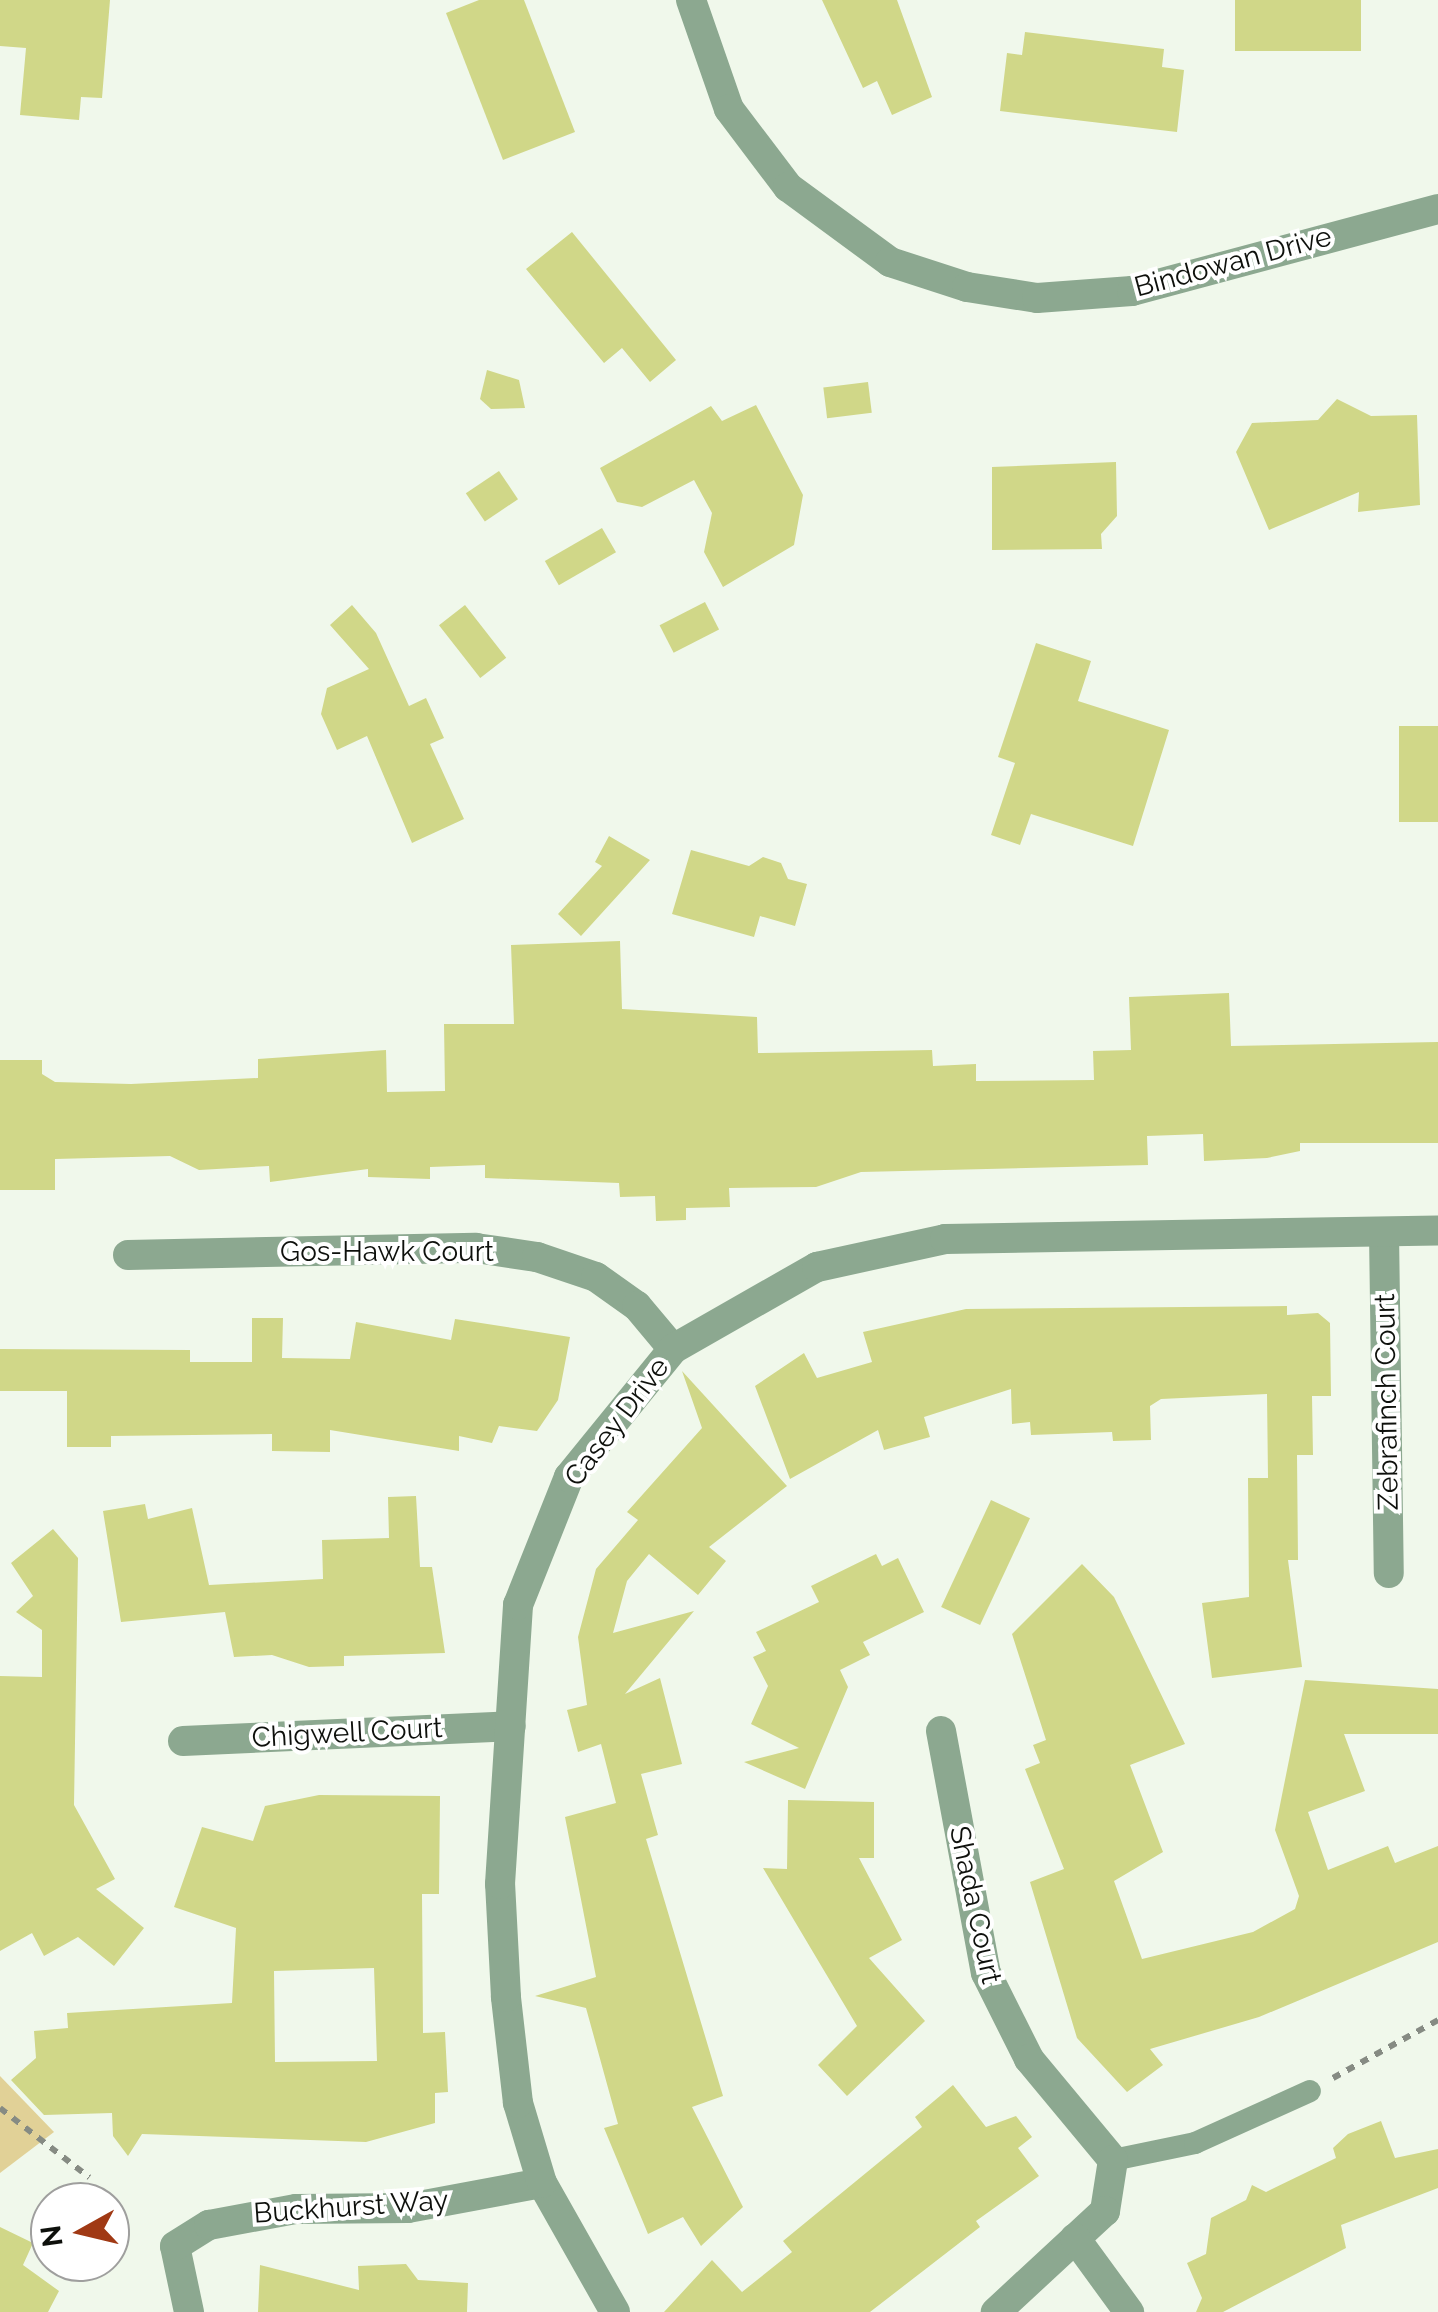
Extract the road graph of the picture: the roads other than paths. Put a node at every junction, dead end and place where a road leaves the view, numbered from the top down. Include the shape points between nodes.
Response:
1 (691, 0) edge
2 (1438, 209) edge
3 (1438, 1230) edge
4 (1384, 1232) junction
5 (128, 1254) dead end
6 (673, 1349) junction
7 (1389, 1573) dead end
8 (511, 1726) junction
9 (942, 1730) dead end
10 (182, 1741) dead end
11 (1310, 2091) road end
12 (1113, 2160) junction
13 (542, 2183) junction
14 (1075, 2238) junction
15 (189, 2312) edge
16 (615, 2312) edge
17 (996, 2312) edge
18 (1129, 2312) edge

1 - 2 street, Bindowan Drive via 729,109 788,188 890,262 967,287 1037,298 1132,291
3 - 4 street, Casey Drive
4 - 6 street, Casey Drive via 945,1239 817,1267
4 - 7 street, Zebrafinch Court
5 - 6 street, Gos-Hawk Court via 476,1248 537,1257 596,1277 638,1306
6 - 8 street, Casey Drive via 570,1476 518,1606
8 - 10 street, Chigwell Court
8 - 13 street, Casey Drive via 500,1884 506,1997 518,2102
9 - 12 street, Shada Court via 986,1973 1029,2059
11 - 12 lane via 1195,2143
12 - 14 street via 1105,2211
13 - 15 street, Buckhurst Way via 408,2208 296,2209 208,2225 175,2246
13 - 16 street, Casey Drive
14 - 17 street
14 - 18 street

